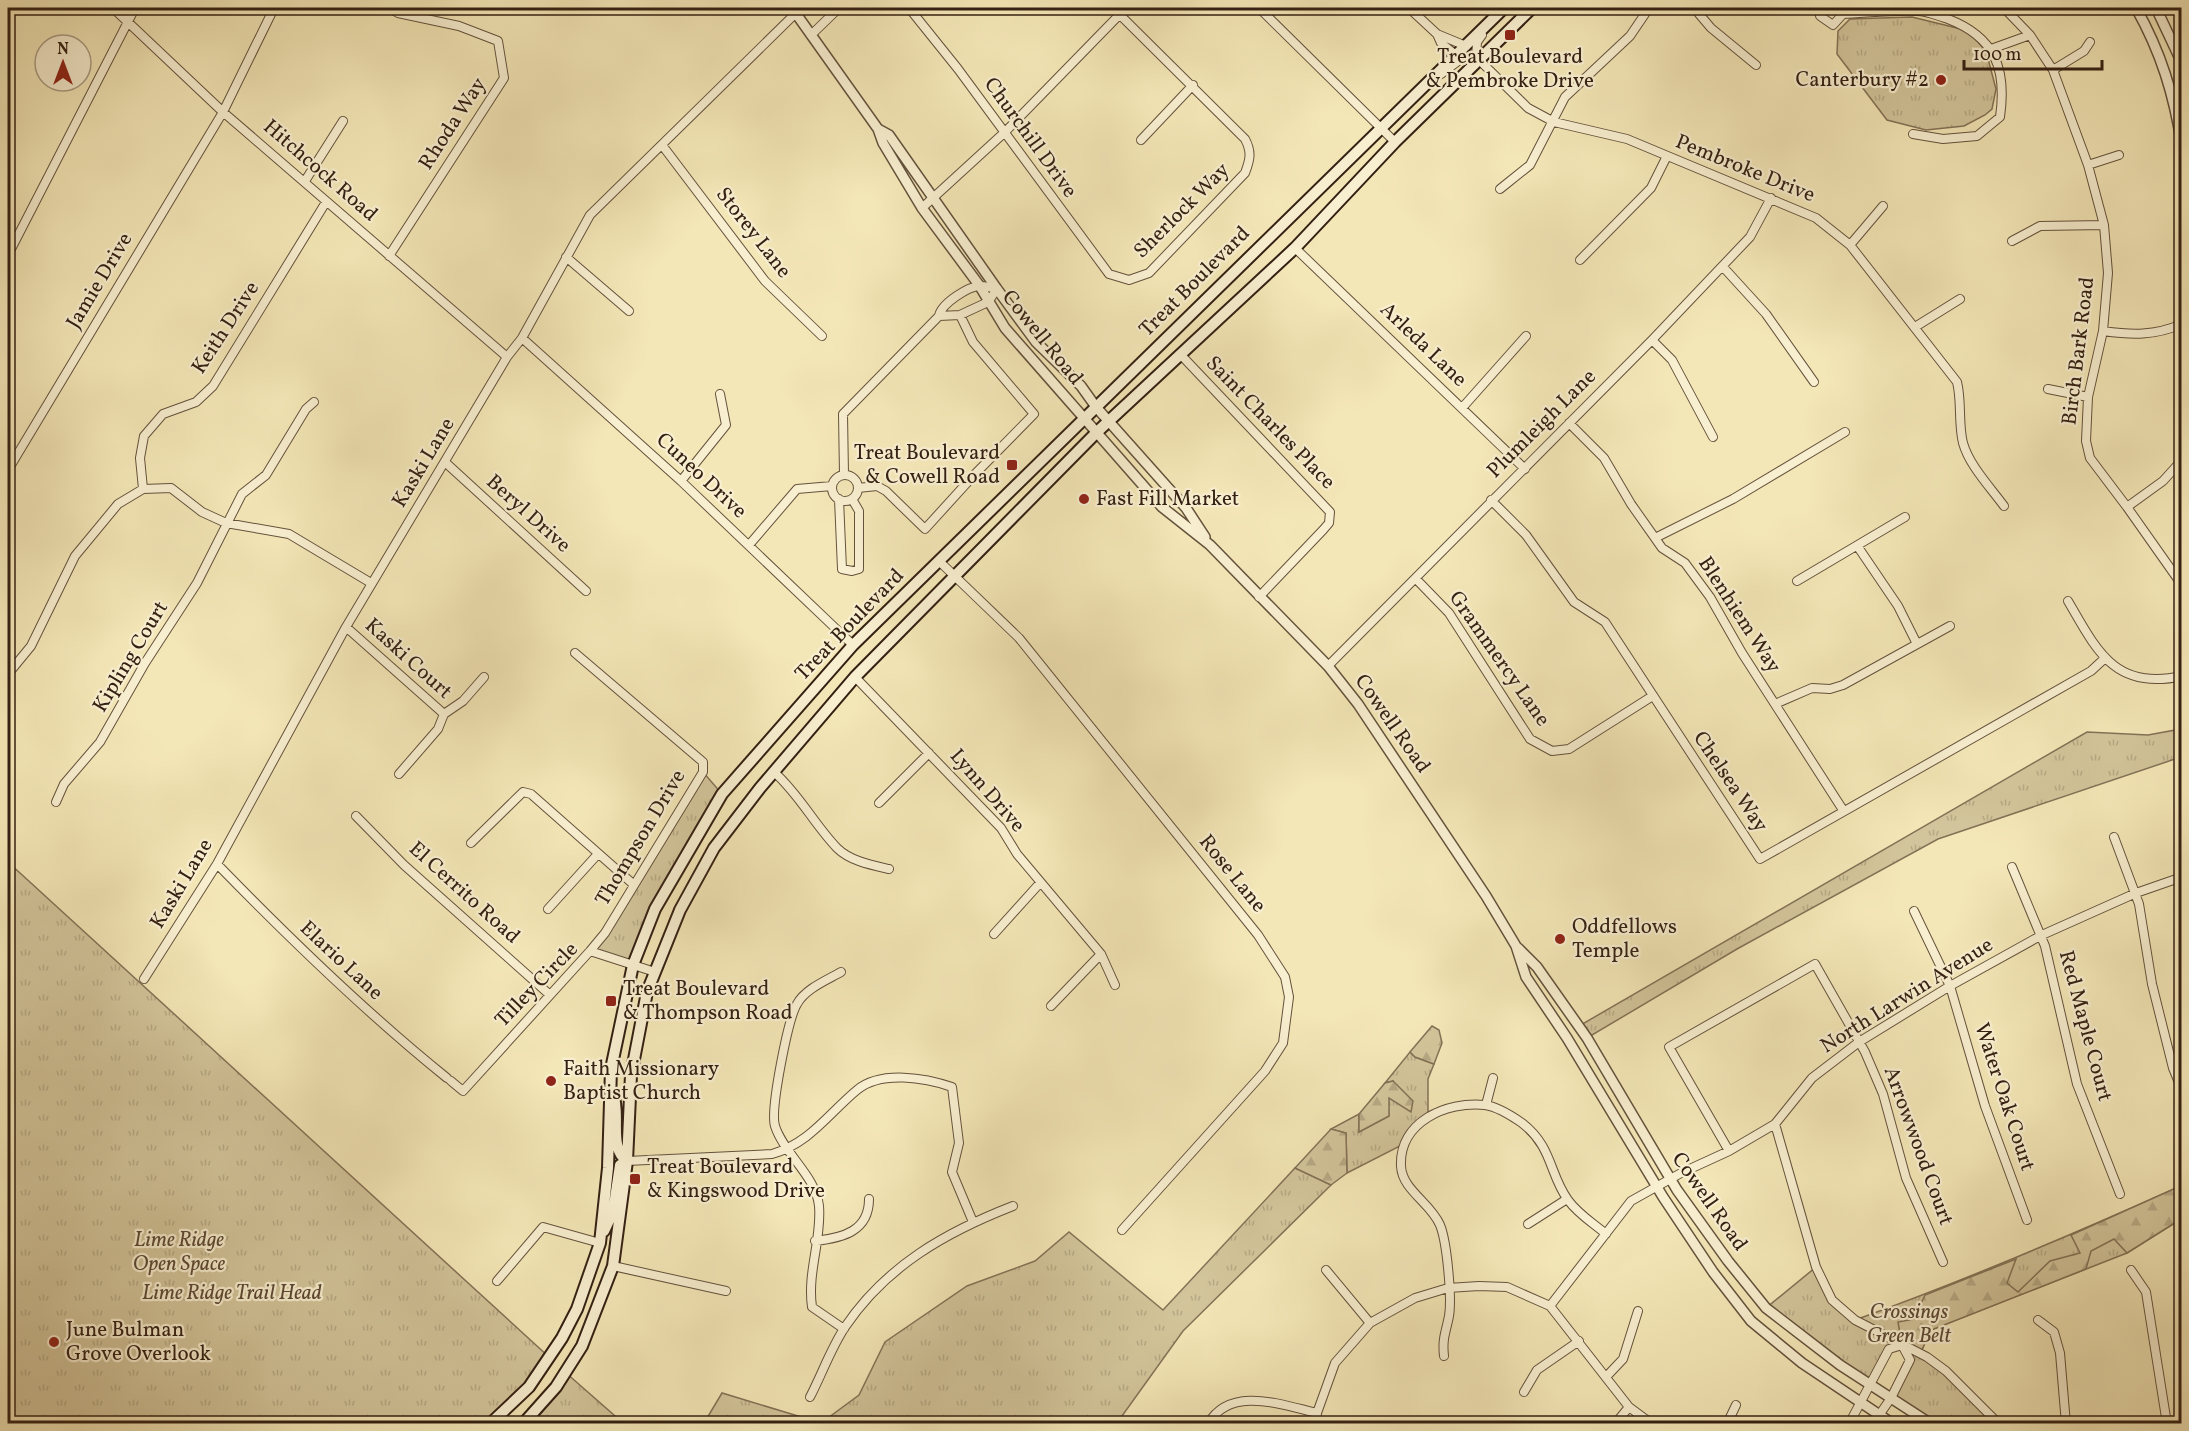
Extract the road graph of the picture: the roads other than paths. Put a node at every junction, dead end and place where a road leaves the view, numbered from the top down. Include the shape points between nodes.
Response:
1 (113, 8) edge
2 (135, 8) edge
3 (274, 8) edge
4 (389, 8) edge
5 (839, 8) edge
6 (909, 8) edge
7 (1113, 8) edge
8 (1126, 8) edge
9 (1409, 8) edge
10 (1504, 8) edge
11 (1510, 8) edge
12 (1533, 8) edge
13 (1650, 8) edge
14 (1694, 8) edge
15 (1820, 8) edge
16 (2004, 8) edge
17 (2136, 8) edge
18 (2156, 8) edge
19 (1262, 9) edge
20 (794, 10) edge
21 (1840, 11) edge
22 (1120, 14) junction
23 (128, 21) junction
24 (811, 34) junction
25 (1437, 34) junction
26 (2030, 35) junction
27 (2090, 42) dead end
28 (1466, 46) junction
29 (1991, 49) junction
30 (1456, 55) junction
31 (1479, 60) junction
32 (2181, 63) edge
33 (1756, 65) dead end
34 (2053, 70) junction
35 (1436, 74) junction
36 (1193, 85) junction
37 (223, 112) junction
38 (343, 121) dead end
39 (1554, 122) junction
40 (1380, 127) junction
41 (878, 129) junction
42 (1005, 132) junction
43 (1913, 134) dead end
44 (1141, 140) dead end
45 (1395, 142) junction
46 (662, 145) junction
47 (2181, 146) edge
48 (2119, 154) dead end
49 (1667, 156) junction
50 (2088, 165) junction
51 (304, 181) junction
52 (1500, 189) dead end
53 (935, 198) junction
54 (1771, 198) junction
55 (326, 202) junction
56 (1883, 206) dead end
57 (922, 208) junction
58 (2103, 225) junction
59 (2012, 241) dead end
60 (1850, 245) junction
61 (1295, 248) junction
62 (9, 253) edge
63 (389, 256) junction
64 (566, 257) junction
65 (1580, 260) dead end
66 (1724, 268) junction
67 (1129, 280) joint
68 (979, 285) junction
69 (997, 290) junction
70 (1960, 299) dead end
71 (988, 302) junction
72 (629, 311) dead end
73 (960, 315) junction
74 (939, 316) junction
75 (2181, 324) edge
76 (1915, 327) junction
77 (2103, 332) junction
78 (822, 336) dead end
79 (1526, 336) dead end
80 (522, 338) junction
81 (1652, 340) junction
82 (1181, 355) junction
83 (507, 357) junction
84 (1814, 382) dead end
85 (2048, 389) dead end
86 (720, 394) dead end
87 (2088, 397) junction
88 (314, 402) dead end
89 (1096, 407) junction
90 (1462, 408) junction
91 (1086, 417) junction
92 (1109, 421) junction
93 (1569, 423) junction
94 (1097, 432) junction
95 (1845, 432) dead end
96 (1713, 437) dead end
97 (2181, 460) edge
98 (446, 463) junction
99 (1525, 468) junction
100 (8, 470) edge
101 (844, 475) junction
102 (681, 481) junction
103 (832, 486) junction
104 (858, 488) junction
105 (143, 489) junction
106 (852, 499) junction
107 (839, 500) junction
108 (1491, 500) junction
109 (2004, 506) dead end
110 (2127, 507) junction
111 (1905, 517) dead end
112 (226, 523) junction
113 (1655, 538) junction
114 (749, 545) junction
115 (1210, 545) junction
116 (1858, 547) junction
117 (940, 562) junction
118 (955, 576) junction
119 (1416, 579) junction
120 (1797, 581) dead end
121 (372, 584) junction
122 (2181, 585) edge
123 (586, 591) dead end
124 (1259, 597) junction
125 (2068, 601) dead end
126 (1950, 626) dead end
127 (346, 627) junction
128 (1917, 644) junction
129 (853, 645) junction
130 (575, 653) dead end
131 (2104, 659) junction
132 (1328, 666) junction
133 (8, 674) edge
134 (2181, 676) edge
135 (855, 677) junction
136 (484, 678) dead end
137 (1651, 697) junction
138 (1775, 704) junction
139 (444, 714) junction
140 (929, 753) junction
141 (774, 772) junction
142 (399, 774) dead end
143 (56, 802) dead end
144 (879, 803) dead end
145 (1843, 810) junction
146 (356, 816) dead end
147 (2114, 837) dead end
148 (471, 843) dead end
149 (597, 855) junction
150 (217, 864) junction
151 (2012, 867) dead end
152 (889, 869) dead end
153 (2181, 877) edge
154 (1040, 883) junction
155 (633, 884) junction
156 (2136, 893) junction
157 (548, 909) dead end
158 (1914, 910) dead end
159 (994, 934) dead end
160 (2042, 935) junction
161 (1516, 946) junction
162 (590, 951) junction
163 (1101, 954) junction
164 (633, 965) junction
165 (655, 972) junction
166 (841, 972) dead end
167 (144, 979) dead end
168 (1115, 985) dead end
169 (1950, 986) junction
170 (550, 995) junction
171 (1051, 1005) dead end
172 (1859, 1042) junction
173 (1492, 1078) dead end
174 (610, 1087) junction
175 (2181, 1090) edge
176 (463, 1091) joint
177 (1486, 1105) junction
178 (1775, 1124) junction
179 (789, 1149) junction
180 (1729, 1151) junction
181 (627, 1161) junction
182 (1670, 1179) junction
183 (1656, 1186) junction
184 (2120, 1194) dead end
185 (869, 1199) dead end
186 (1567, 1199) junction
187 (1013, 1206) dead end
188 (2027, 1220) dead end
189 (973, 1222) junction
190 (1528, 1224) dead end
191 (1122, 1230) dead end
192 (1606, 1234) junction
193 (600, 1240) junction
194 (815, 1241) junction
195 (1943, 1262) dead end
196 (613, 1266) junction
197 (1326, 1270) dead end
198 (2131, 1270) dead end
199 (497, 1281) dead end
200 (1448, 1288) junction
201 (726, 1290) dead end
202 (1550, 1306) junction
203 (1638, 1311) dead end
204 (2038, 1320) dead end
205 (1370, 1323) junction
206 (844, 1329) junction
207 (1579, 1341) junction
208 (1902, 1345) junction
209 (1444, 1356) dead end
210 (1606, 1377) junction
211 (1869, 1384) junction
212 (1524, 1392) dead end
213 (810, 1397) dead end
214 (1891, 1398) junction
215 (1860, 1403) junction
216 (1736, 1405) dead end
217 (1629, 1407) junction
218 (1317, 1413) junction
219 (1879, 1415) junction
220 (490, 1424) edge
221 (523, 1424) edge
222 (1208, 1424) edge
223 (1316, 1424) edge
224 (1615, 1424) edge
225 (1652, 1424) edge
226 (1727, 1424) edge
227 (1849, 1424) edge
228 (1873, 1424) edge
229 (1893, 1424) edge
230 (1931, 1424) edge
231 (1999, 1424) edge
232 (2066, 1424) edge
233 (2167, 1424) edge

1 - 23 street, Hitchcock Road
2 - 23 street
3 - 37 street
4 - 63 street, Rhoda Way via 459,26 498,41 504,78
5 - 24 street
6 - 42 street, Churchill Drive
7 - 22 street
8 - 22 street
9 - 25 street
10 - 28 main road, Treat Boulevard
11 - 31 street via 1477,42 1475,52
12 - 31 main road, Treat Boulevard
13 - 39 street via 1630,36 1565,97
14 - 33 street via 1724,40
15 - 21 street via 1820,16 1833,25
16 - 26 street, Birch Bark Road
17 - 47 street via 2156,42 2169,81
18 - 32 street
19 - 40 street
20 - 24 street, Cowell Road
20 - 46 street, Kaski Lane
21 - 29 street via 1918,11 1960,24 1978,34
22 - 36 street
22 - 42 street
23 - 37 street, Hitchcock Road
23 - 62 street
24 - 41 street, Cowell Road
25 - 28 street
25 - 30 street via 1441,43
26 - 29 street
26 - 34 street, Birch Bark Road
27 - 34 street via 2084,51
28 - 30 main road, Treat Boulevard
29 - 43 street via 2004,93 2000,117 1977,136 1944,139
30 - 35 main road, Treat Boulevard
31 - 35 street via 1462,58 1443,74
31 - 39 street, Pembroke Drive via 1528,108
31 - 45 main road, Treat Boulevard
34 - 50 street, Birch Bark Road
35 - 40 main road, Treat Boulevard
36 - 44 street
36 - 67 street, Sherlock Way via 1245,139 1251,157 1245,173 1149,273
37 - 51 street, Hitchcock Road
37 - 100 street, Jamie Drive
38 - 51 street
39 - 49 street, Pembroke Drive via 1627,139
39 - 52 street via 1530,165
40 - 45 street
40 - 89 main road, Treat Boulevard
41 - 53 street, Cowell Road via 889,135
41 - 57 street, Cowell Road
42 - 53 street
42 - 67 street, Churchill Drive via 1108,274
45 - 61 main road, Treat Boulevard
46 - 64 street, Kaski Lane via 590,214
46 - 78 street, Storey Lane via 765,281
48 - 50 street
49 - 54 street, Pembroke Drive
49 - 65 street via 1651,188
50 - 58 street, Birch Bark Road
51 - 55 street, Hitchcock Road
53 - 57 street
53 - 69 street, Cowell Road
54 - 60 street, Pembroke Drive via 1816,218
54 - 66 street, Plumleigh Lane via 1750,237
55 - 63 street, Hitchcock Road
55 - 105 street, Keith Drive via 213,386 196,402 163,414 144,436 140,458
56 - 60 street
57 - 68 street, Cowell Road
58 - 59 street via 2040,226
58 - 77 street, Birch Bark Road via 2108,273
60 - 76 street, Pembroke Drive
61 - 82 main road, Treat Boulevard
61 - 90 street, Arleda Lane
63 - 83 street, Hitchcock Road
64 - 72 street
64 - 80 street, Kaski Lane
66 - 81 street, Plumleigh Lane via 1693,294
66 - 84 street via 1766,314
68 - 69 street
68 - 71 street, Cowell Road
68 - 74 street via 947,302
69 - 71 street
69 - 89 street, Cowell Road via 1036,342 1081,386
70 - 76 street
71 - 73 street
71 - 91 street, Cowell Road via 1005,328
73 - 74 street
73 - 104 street via 973,342 1034,414 925,529 886,491 877,486
74 - 101 street via 843,414
75 - 77 street via 2140,336
76 - 109 street, Pembroke Drive via 1957,382 1967,453
77 - 87 street, Birch Bark Road
79 - 90 street
80 - 83 street, Kaski Lane
80 - 102 street, Cuneo Drive
81 - 93 street, Plumleigh Lane
81 - 96 street via 1672,360
82 - 92 main road, Treat Boulevard
82 - 124 street, Saint Charles Place via 1330,512 1329,523
83 - 98 street, Kaski Lane
85 - 87 street
86 - 102 street via 726,425
87 - 110 street, Birch Bark Road via 2086,441 2090,458
88 - 112 street, Kipling Court via 266,475 242,494
89 - 91 main road, Treat Boulevard
89 - 92 street, Cowell Road
90 - 99 street, Arleda Lane
91 - 94 street, Cowell Road
91 - 117 main road, Treat Boulevard
92 - 94 main road, Treat Boulevard
92 - 115 street, Cowell Road via 1186,508
93 - 99 street, Plumleigh Lane
93 - 113 street, Blenhiem Way via 1604,458
94 - 115 street, Cowell Road via 1162,507
94 - 118 main road, Treat Boulevard
95 - 113 street via 1733,499
97 - 110 street via 2163,481
98 - 121 street, Kaski Lane
98 - 123 street, Beryl Drive
99 - 108 street, Plumleigh Lane
101 - 103 street
101 - 104 street via 852,477
102 - 114 street, Cuneo Drive
103 - 107 street
103 - 114 street via 797,489
104 - 106 street
105 - 112 street via 171,488 202,512
105 - 133 street via 118,504 75,556 31,646
106 - 107 street
106 - 107 street via 859,511 859,569 852,571 842,569
108 - 119 street, Plumleigh Lane
108 - 137 street, Chelsea Way via 1526,535 1574,602 1605,622
110 - 122 street, Birch Bark Road
111 - 116 street
112 - 121 street via 289,534
112 - 143 street, Kipling Court via 197,583 100,742 64,784
113 - 138 street, Blenhiem Way via 1662,548 1685,563 1710,597
114 - 129 street, Cuneo Drive
115 - 124 street, Cowell Road
116 - 120 street
116 - 128 street via 1898,606
117 - 118 street, Rose Lane
117 - 129 main road, Treat Boulevard
118 - 135 main road, Treat Boulevard
118 - 191 street, Rose Lane via 1019,638 1258,935 1285,976 1289,997 1283,1043 1265,1071
119 - 132 street, Plumleigh Lane
119 - 137 street, Grammercy Lane via 1449,613 1530,739 1552,751 1569,749
121 - 127 street, Kaski Lane
124 - 132 street, Cowell Road
125 - 131 street
126 - 128 street
127 - 139 street, Kaski Court
127 - 150 street, Kaski Lane
128 - 138 street via 1843,685 1812,688
129 - 164 main road, Treat Boulevard via 722,794 655,909
130 - 155 street, Thompson Drive via 703,762 703,771
131 - 134 street via 2135,678
131 - 145 street, Chelsea Way via 2091,671
132 - 161 street, Cowell Road via 1387,745
135 - 140 street, Lynn Drive
135 - 141 main road, Treat Boulevard
136 - 139 street via 463,701
137 - 145 street, Chelsea Way via 1760,860
138 - 145 street, Blenhiem Way
139 - 142 street, Kaski Court via 438,729
140 - 144 street, Lynn Drive
140 - 154 street, Lynn Drive via 1001,828
141 - 152 street via 799,797 838,849 862,862
141 - 165 main road, Treat Boulevard via 714,848 680,910
146 - 170 street, El Cerrito Road via 404,865
147 - 156 street
148 - 149 street via 523,792 531,794
149 - 155 street
149 - 157 street
150 - 167 street, Kaski Lane
150 - 176 street, Elario Lane via 296,945
151 - 160 street, Red Maple Court
153 - 156 street, North Larwin Avenue
154 - 159 street
154 - 163 street, Lynn Drive
155 - 162 street, Thompson Drive
156 - 160 street, North Larwin Avenue
156 - 175 street via 2152,984
158 - 169 street, Water Oak Court
160 - 169 street, North Larwin Avenue
160 - 184 street, Red Maple Court via 2077,1084
161 - 182 street, Cowell Road via 1538,967 1587,1038
161 - 183 street, Cowell Road via 1526,977
162 - 164 street, Tilley Circle
162 - 170 street, Tilley Circle
163 - 168 street, Lynn Drive
163 - 171 street
164 - 165 street, Tilley Circle
164 - 174 main road, Treat Boulevard
165 - 181 main road, Treat Boulevard via 647,992 630,1075
166 - 179 street via 814,987 797,1004 775,1091 775,1125
169 - 172 street, North Larwin Avenue
169 - 188 street, Water Oak Court via 1985,1106
170 - 176 street, Tilley Circle
172 - 178 street, North Larwin Avenue via 1812,1078
172 - 180 street, Arrowwood Court via 1815,964 1669,1047
172 - 195 street, Arrowwood Court via 1883,1094 1906,1178
173 - 177 street
174 - 181 main road via 618,1106 616,1144
174 - 193 main road, Treat Boulevard via 608,1168
177 - 186 street via 1534,1134 1546,1150
177 - 200 street via 1435,1113 1413,1126 1402,1145 1401,1168 1407,1186 1425,1201 1440,1226 1448,1262
178 - 180 street, North Larwin Avenue
178 - 208 street via 1816,1267 1832,1300 1854,1320
179 - 181 street via 760,1156
179 - 189 street via 813,1134 859,1088 880,1080 935,1081 952,1087 959,1143 952,1172
179 - 194 street via 819,1206
180 - 182 street, North Larwin Avenue
181 - 193 main road via 620,1165 614,1212
181 - 196 main road, Treat Boulevard
182 - 183 street, North Larwin Avenue
182 - 211 street, Cowell Road via 1728,1262 1766,1308
183 - 192 street, North Larwin Avenue via 1631,1201
183 - 215 street, Cowell Road via 1751,1322
185 - 194 street via 865,1221 849,1234
186 - 190 street
186 - 192 street
187 - 189 street
189 - 206 street via 929,1245 892,1272
192 - 202 street, North Larwin Avenue
193 - 199 street via 543,1227
193 - 220 main road, Treat Boulevard via 577,1309 562,1338 529,1386
194 - 206 street via 812,1307
196 - 201 street
196 - 221 main road, Treat Boulevard via 582,1346 556,1387
197 - 205 street
198 - 233 street via 2146,1292
200 - 202 street via 1507,1287
200 - 205 street via 1415,1298
200 - 209 street via 1449,1315 1442,1338
202 - 207 street
203 - 210 street via 1623,1359
204 - 232 street via 2054,1332 2060,1353
205 - 218 street via 1335,1363
206 - 213 street
207 - 210 street
207 - 212 street via 1538,1370
208 - 211 street via 1889,1349
208 - 214 street via 1910,1360
208 - 231 street via 1947,1371
210 - 217 street
211 - 214 street, Cowell Road
211 - 215 street
214 - 219 street
214 - 230 street, Cowell Road
215 - 219 street, Cowell Road
215 - 227 street
216 - 226 street
217 - 224 street
217 - 225 street
218 - 222 street via 1261,1400 1236,1401 1215,1411
218 - 223 street
219 - 228 street
219 - 229 street, Cowell Road

